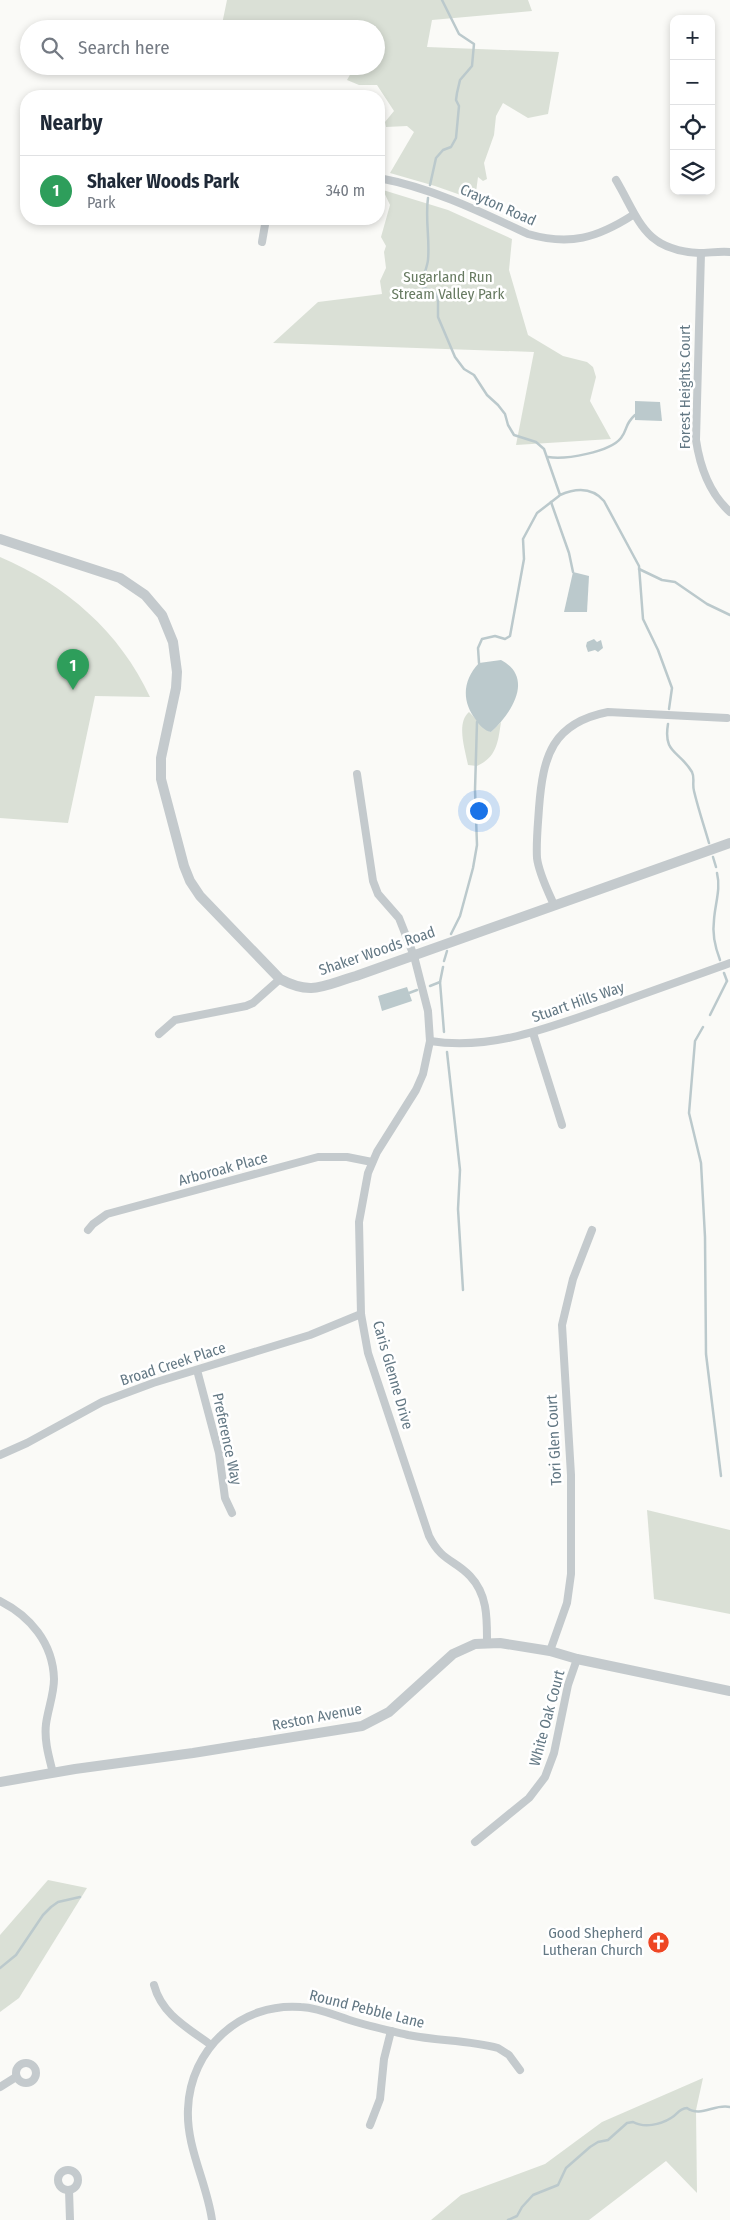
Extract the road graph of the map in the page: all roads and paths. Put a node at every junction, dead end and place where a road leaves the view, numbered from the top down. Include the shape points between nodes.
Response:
1 (385, 179) edge
2 (616, 180) dead end
3 (633, 215) junction
4 (265, 225) edge
5 (262, 242) dead end
6 (730, 252) edge
7 (701, 253) junction
8 (730, 512) edge
9 (0, 539) edge
10 (727, 718) dead end
11 (357, 774) dead end
12 (730, 843) edge
13 (554, 905) junction
14 (414, 956) junction
15 (730, 963) edge
16 (280, 979) junction
17 (533, 1033) junction
18 (159, 1034) dead end
19 (430, 1041) junction
20 (562, 1125) dead end
21 (372, 1162) junction
22 (88, 1230) dead end
23 (592, 1230) dead end
24 (361, 1314) junction
25 (197, 1370) junction
26 (0, 1455) edge
27 (232, 1513) dead end
28 (0, 1601) edge
29 (487, 1643) junction
30 (550, 1651) junction
31 (577, 1659) junction
32 (730, 1691) edge
33 (53, 1773) junction
34 (0, 1782) edge
35 (475, 1842) dead end
36 (154, 1985) dead end
37 (391, 2031) junction
38 (211, 2045) junction
39 (520, 2070) dead end
40 (16, 2077) dead end
41 (0, 2087) edge
42 (370, 2124) dead end
43 (69, 2190) dead end
44 (70, 2220) edge
45 (212, 2220) edge

1 - 3 street, Crayton Road via 441,195 542,238 590,237
2 - 3 street
3 - 7 street via 660,244
4 - 5 street
6 - 7 street
7 - 8 street, Forest Heights Court via 696,440 700,463 710,486
9 - 16 street, Shaker Woods Road via 120,578 145,595 162,615 173,642 177,672 161,758 161,779 184,866 200,896
10 - 13 street via 608,712 592,715 565,731 546,759 538,822 537,859
11 - 14 street, Caris Glenne Drive via 373,881 378,894 399,918
12 - 13 street, Shaker Woods Road
13 - 14 street, Shaker Woods Road
14 - 16 street, Shaker Woods Road via 306,989
14 - 19 street, Caris Glenne Drive via 428,1010
15 - 17 street, Stuart Hills Way
16 - 18 street via 253,1003 175,1020
17 - 19 street, Stuart Hills Way via 490,1042 449,1044
17 - 20 street
19 - 21 street, Caris Glenne Drive via 416,1090
21 - 22 street, Arboroak Place via 332,1156 304,1160 107,1214
21 - 24 street, Caris Glenne Drive via 359,1222
23 - 30 street, Tori Glen Court via 573,1279 562,1325 571,1475 571,1574 567,1603
24 - 25 street, Broad Creek Place via 310,1335
24 - 29 street, Caris Glenne Drive via 368,1353 429,1536 444,1557 470,1576 481,1592 486,1612
25 - 26 street, Broad Creek Place via 102,1402
25 - 27 street, Preference Way via 219,1453 225,1498
28 - 33 street via 34,1626 49,1653 54,1678 46,1738
29 - 30 street, Reston Avenue
29 - 33 street, Reston Avenue via 475,1644 453,1654 389,1712 362,1726
30 - 31 street, Reston Avenue
31 - 32 street, Reston Avenue
31 - 35 street, White Oak Court via 545,1777 529,1798
33 - 34 street, Reston Avenue
36 - 38 street via 163,2007
37 - 38 street, Round Pebble Lane via 316,2009 288,2007 244,2018
37 - 39 street, Round Pebble Lane via 498,2048 509,2055
37 - 42 street via 380,2099
38 - 45 street, Round Pebble Lane via 191,2083 188,2111
40 - 41 street
43 - 44 street

